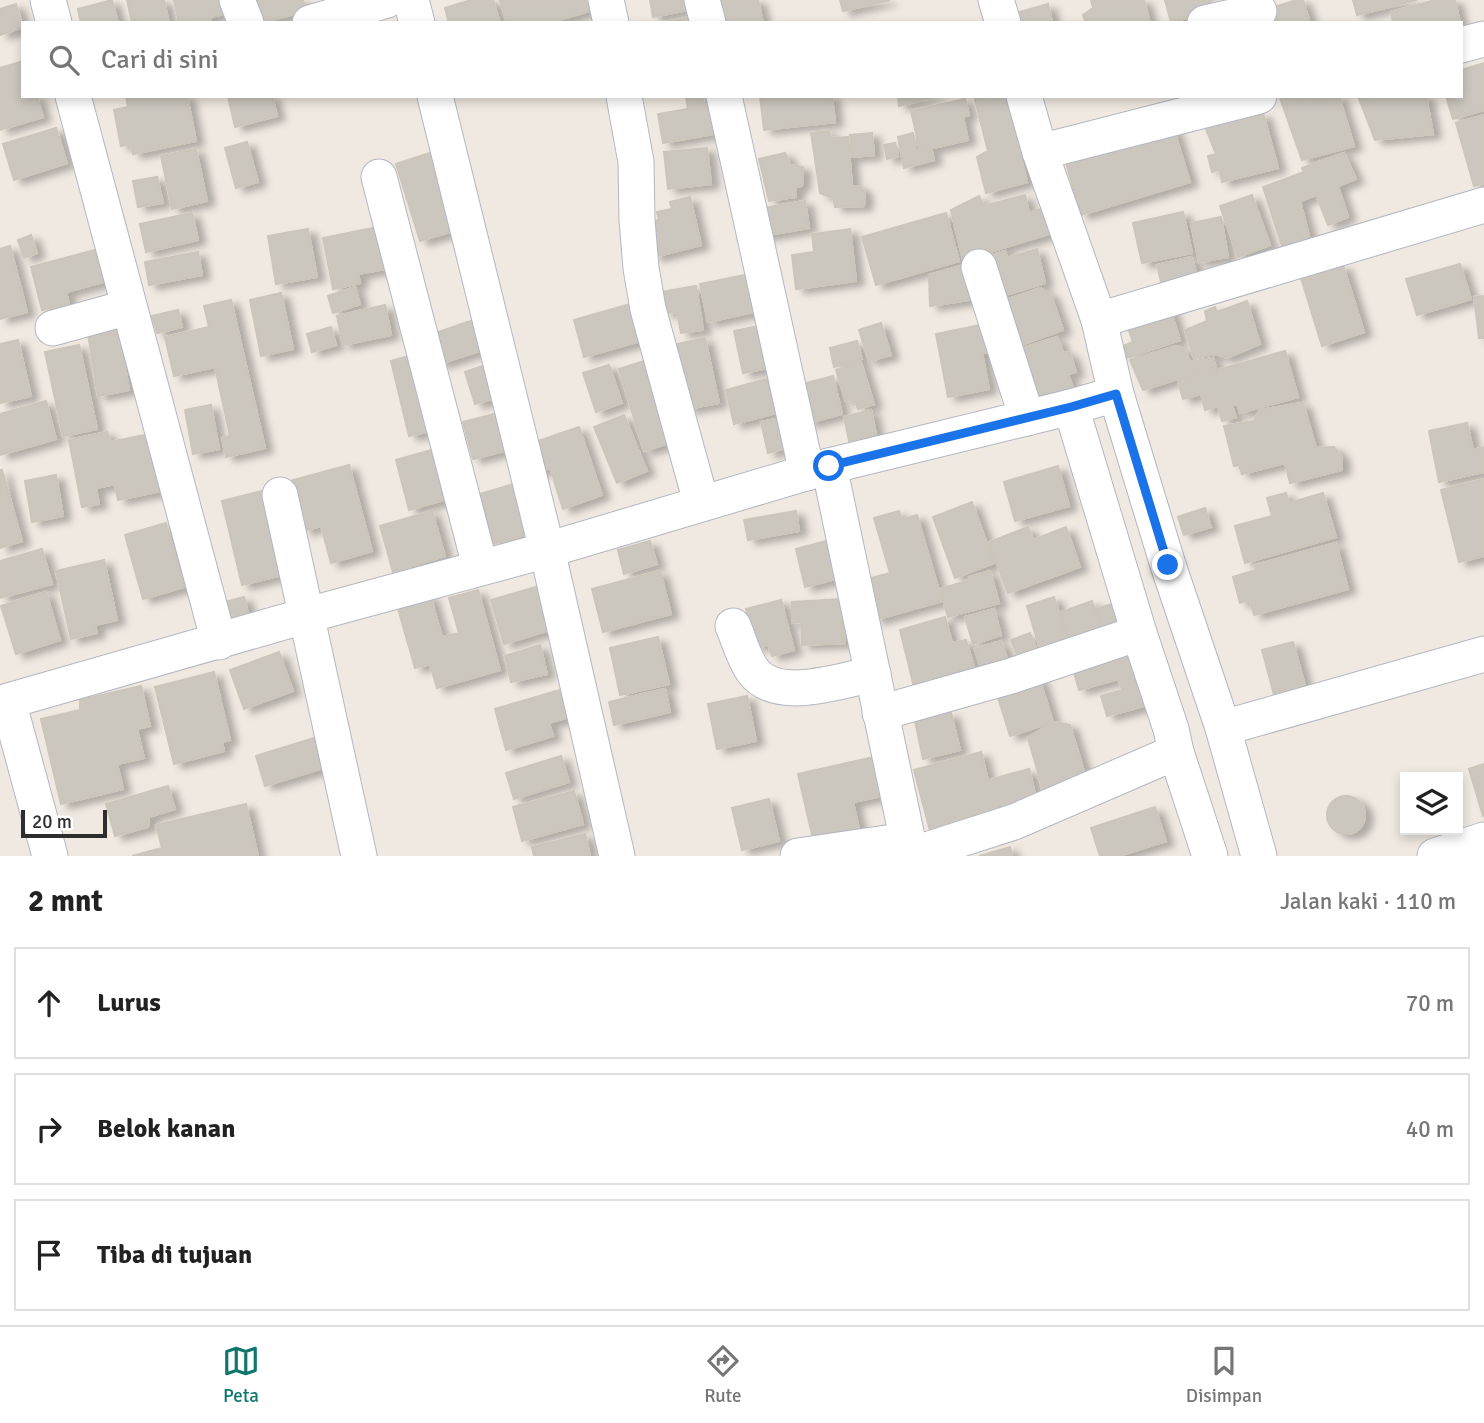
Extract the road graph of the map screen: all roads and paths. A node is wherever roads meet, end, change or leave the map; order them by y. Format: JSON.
{"nodes":[{"id":1,"x":48,"y":0,"type":"edge"},
{"id":2,"x":237,"y":0,"type":"edge"},
{"id":3,"x":387,"y":0,"type":"edge"},
{"id":4,"x":411,"y":0,"type":"edge"},
{"id":5,"x":606,"y":0,"type":"edge"},
{"id":6,"x":702,"y":0,"type":"edge"},
{"id":7,"x":996,"y":0,"type":"edge"},
{"id":8,"x":1259,"y":11,"type":"dead end"},
{"id":9,"x":53,"y":21,"type":"edge"},
{"id":10,"x":245,"y":21,"type":"edge"},
{"id":11,"x":317,"y":21,"type":"edge"},
{"id":12,"x":416,"y":21,"type":"edge"},
{"id":13,"x":611,"y":21,"type":"edge"},
{"id":14,"x":707,"y":21,"type":"edge"},
{"id":15,"x":1002,"y":21,"type":"edge"},
{"id":16,"x":1214,"y":21,"type":"edge"},
{"id":17,"x":1484,"y":39,"type":"edge"},
{"id":18,"x":1463,"y":44,"type":"edge"},
{"id":19,"x":74,"y":98,"type":"edge"},
{"id":20,"x":435,"y":98,"type":"edge"},
{"id":21,"x":624,"y":98,"type":"edge"},
{"id":22,"x":725,"y":98,"type":"edge"},
{"id":23,"x":1025,"y":98,"type":"edge"},
{"id":24,"x":1251,"y":98,"type":"edge"},
{"id":25,"x":1040,"y":152,"type":"junction"},
{"id":26,"x":379,"y":177,"type":"dead end"},
{"id":27,"x":1484,"y":205,"type":"edge"},
{"id":28,"x":979,"y":267,"type":"dead end"},
{"id":29,"x":130,"y":307,"type":"junction"},
{"id":30,"x":1099,"y":320,"type":"junction"},
{"id":31,"x":53,"y":328,"type":"dead end"},
{"id":32,"x":1116,"y":394,"type":"junction"},
{"id":33,"x":1071,"y":407,"type":"junction"},
{"id":34,"x":1027,"y":418,"type":"junction"},
{"id":35,"x":818,"y":469,"type":"junction"},
{"id":36,"x":280,"y":495,"type":"dead end"},
{"id":37,"x":701,"y":502,"type":"junction"},
{"id":38,"x":547,"y":550,"type":"junction"},
{"id":39,"x":480,"y":566,"type":"junction"},
{"id":40,"x":308,"y":615,"type":"junction"},
{"id":41,"x":733,"y":626,"type":"dead end"},
{"id":42,"x":1139,"y":633,"type":"junction"},
{"id":43,"x":219,"y":642,"type":"junction"},
{"id":44,"x":1484,"y":653,"type":"edge"},
{"id":45,"x":873,"y":674,"type":"junction"},
{"id":46,"x":4,"y":698,"type":"edge"},
{"id":47,"x":880,"y":713,"type":"junction"},
{"id":48,"x":1196,"y":723,"type":"junction"},
{"id":49,"x":1484,"y":841,"type":"edge"},
{"id":50,"x":910,"y":850,"type":"edge"},
{"id":51,"x":50,"y":856,"type":"edge"},
{"id":52,"x":359,"y":856,"type":"edge"},
{"id":53,"x":617,"y":856,"type":"edge"},
{"id":54,"x":798,"y":856,"type":"edge"},
{"id":55,"x":1210,"y":856,"type":"edge"},
{"id":56,"x":1259,"y":856,"type":"edge"},
{"id":57,"x":1435,"y":856,"type":"edge"}],
"edges":[{"from":1,"to":9,"type":"street"},
{"from":2,"to":10,"type":"street"},
{"from":3,"to":11,"type":"street"},
{"from":4,"to":12,"type":"street"},
{"from":5,"to":13,"type":"street"},
{"from":6,"to":14,"type":"street"},
{"from":7,"to":15,"type":"street"},
{"from":8,"to":16,"type":"street"},
{"from":17,"to":18,"type":"street"},
{"from":19,"to":29,"type":"street"},
{"from":20,"to":38,"type":"street"},
{"from":21,"to":37,"type":"street"},
{"from":22,"to":35,"type":"street"},
{"from":23,"to":25,"type":"street"},
{"from":24,"to":25,"type":"street"},
{"from":25,"to":30,"type":"street"},
{"from":26,"to":39,"type":"street"},
{"from":27,"to":30,"type":"street"},
{"from":28,"to":34,"type":"street"},
{"from":29,"to":31,"type":"street"},
{"from":29,"to":43,"type":"street"},
{"from":30,"to":32,"type":"street"},
{"from":32,"to":33,"type":"street"},
{"from":32,"to":48,"type":"street"},
{"from":33,"to":34,"type":"street"},
{"from":33,"to":42,"type":"street"},
{"from":34,"to":35,"type":"street"},
{"from":35,"to":37,"type":"street"},
{"from":35,"to":45,"type":"street"},
{"from":36,"to":40,"type":"street"},
{"from":37,"to":38,"type":"street"},
{"from":38,"to":39,"type":"street"},
{"from":38,"to":53,"type":"street"},
{"from":39,"to":40,"type":"street"},
{"from":40,"to":43,"type":"street"},
{"from":40,"to":52,"type":"street"},
{"from":41,"to":45,"type":"street"},
{"from":42,"to":47,"type":"street"},
{"from":42,"to":48,"type":"street"},
{"from":43,"to":46,"type":"street"},
{"from":44,"to":48,"type":"street"},
{"from":45,"to":47,"type":"street"},
{"from":46,"to":51,"type":"street"},
{"from":47,"to":50,"type":"street"},
{"from":48,"to":50,"type":"street"},
{"from":48,"to":55,"type":"street"},
{"from":48,"to":56,"type":"street"},
{"from":49,"to":57,"type":"street"},
{"from":50,"to":54,"type":"street"}]}
